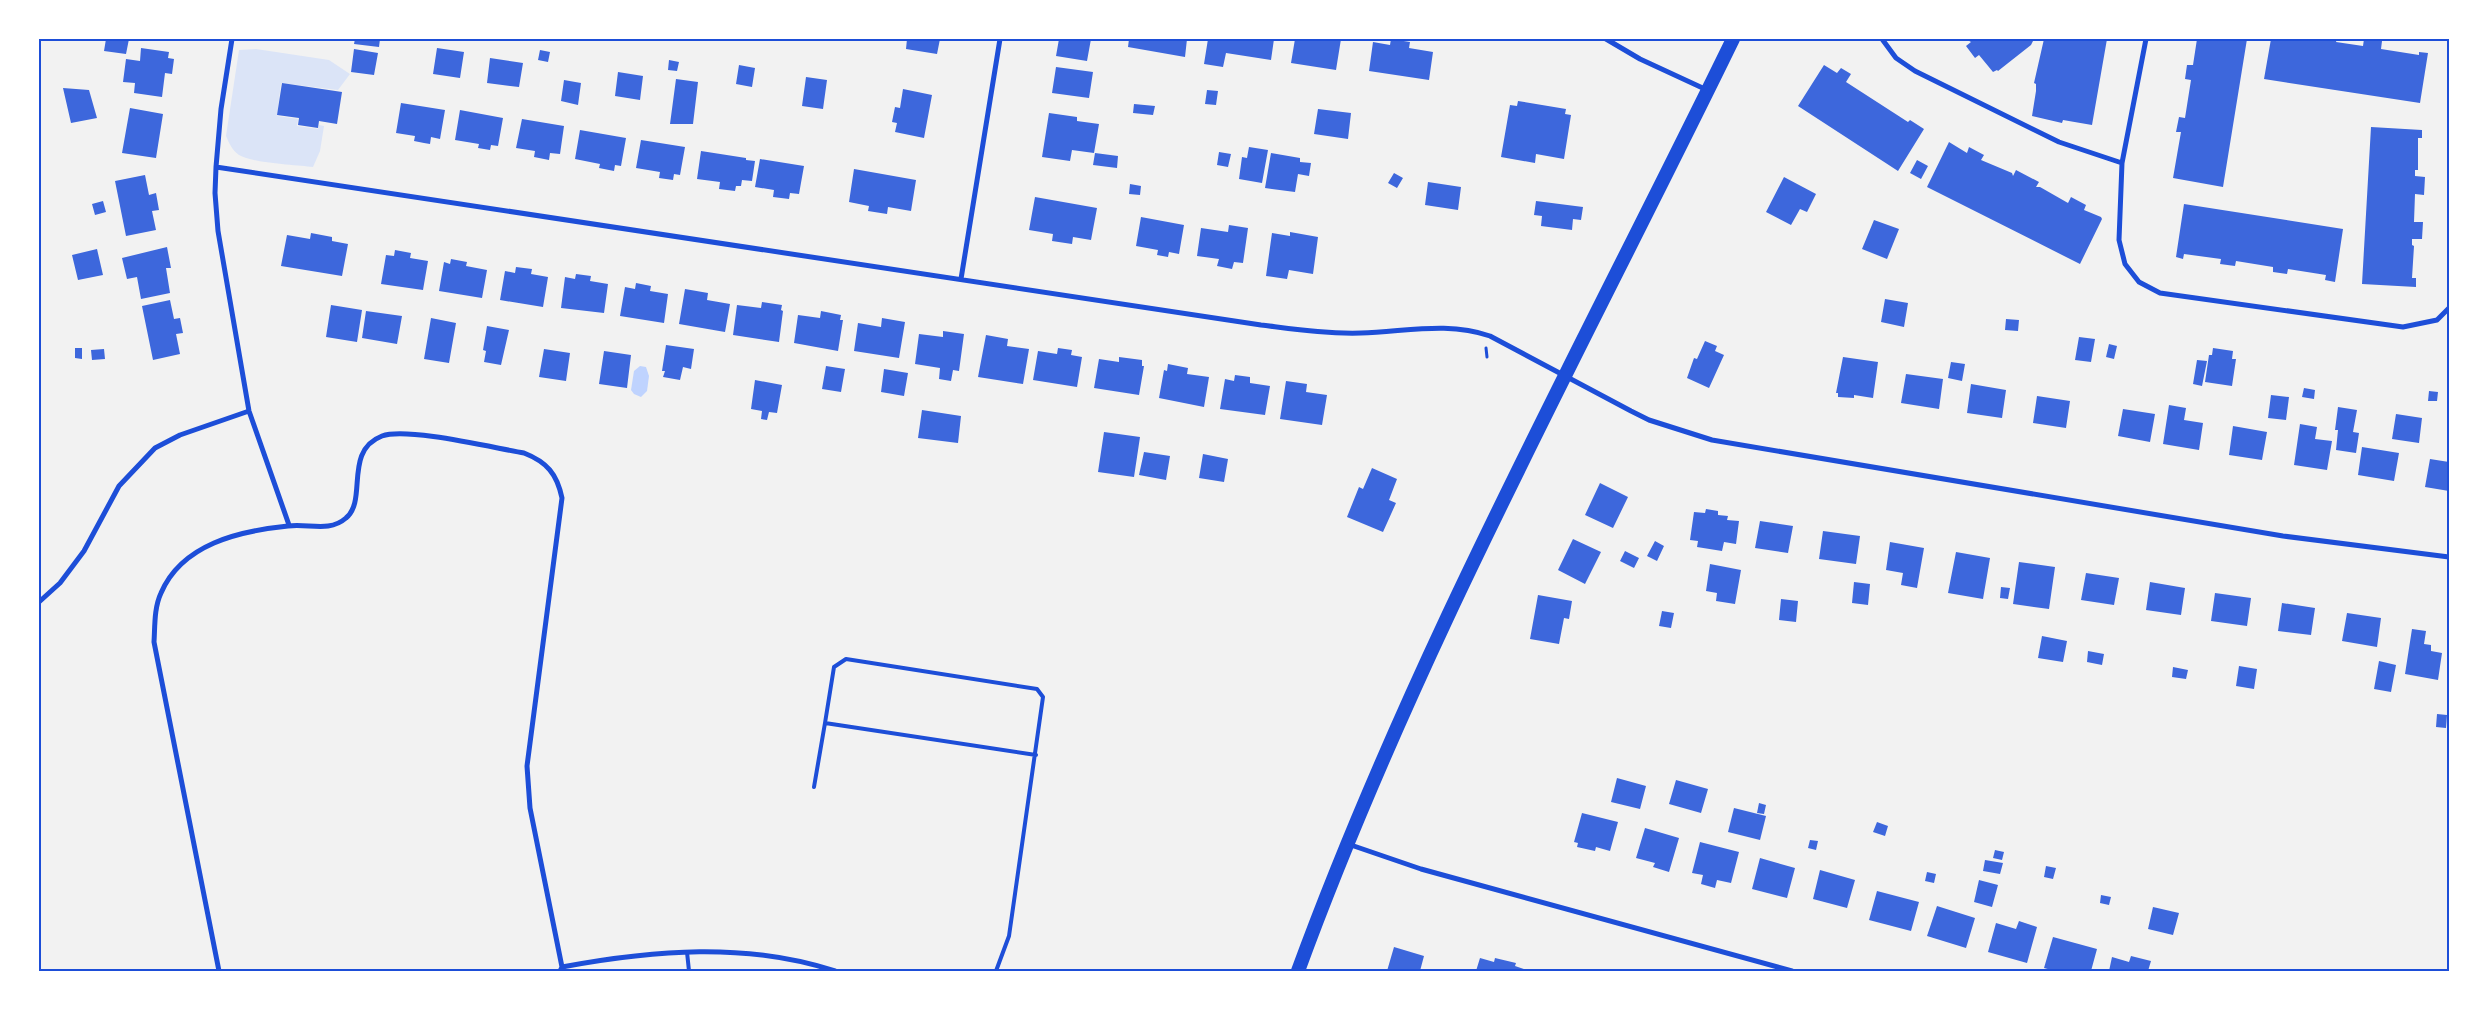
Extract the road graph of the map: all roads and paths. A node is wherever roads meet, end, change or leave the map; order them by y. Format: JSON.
{"nodes":[{"id":1,"x":232,"y":39,"type":"edge"},
{"id":2,"x":1000,"y":39,"type":"edge"},
{"id":3,"x":1606,"y":39,"type":"edge"},
{"id":4,"x":1733,"y":39,"type":"edge"},
{"id":5,"x":1882,"y":39,"type":"edge"},
{"id":6,"x":2146,"y":39,"type":"edge"},
{"id":7,"x":1708,"y":90,"type":"junction"},
{"id":8,"x":2122,"y":163,"type":"junction"},
{"id":9,"x":216,"y":167,"type":"junction"},
{"id":10,"x":961,"y":279,"type":"junction"},
{"id":11,"x":2449,"y":308,"type":"edge"},
{"id":12,"x":1565,"y":377,"type":"junction"},
{"id":13,"x":249,"y":411,"type":"junction"},
{"id":14,"x":289,"y":525,"type":"junction"},
{"id":15,"x":2449,"y":557,"type":"edge"},
{"id":16,"x":39,"y":602,"type":"edge"},
{"id":17,"x":825,"y":722,"type":"junction"},
{"id":18,"x":1036,"y":755,"type":"junction"},
{"id":19,"x":814,"y":787,"type":"dead end"},
{"id":20,"x":1347,"y":844,"type":"junction"},
{"id":21,"x":687,"y":952,"type":"junction"},
{"id":22,"x":561,"y":969,"type":"edge"},
{"id":23,"x":219,"y":971,"type":"edge"},
{"id":24,"x":689,"y":971,"type":"edge"},
{"id":25,"x":835,"y":971,"type":"edge"},
{"id":26,"x":996,"y":971,"type":"edge"},
{"id":27,"x":1298,"y":971,"type":"edge"},
{"id":28,"x":1792,"y":971,"type":"edge"}],
"edges":[{"from":1,"to":9,"type":"street"},
{"from":2,"to":10,"type":"street"},
{"from":3,"to":7,"type":"street"},
{"from":4,"to":7,"type":"highway"},
{"from":5,"to":8,"type":"street"},
{"from":6,"to":8,"type":"street"},
{"from":7,"to":12,"type":"highway"},
{"from":8,"to":11,"type":"street"},
{"from":9,"to":10,"type":"street"},
{"from":9,"to":13,"type":"street"},
{"from":10,"to":12,"type":"street"},
{"from":12,"to":15,"type":"street"},
{"from":12,"to":20,"type":"highway"},
{"from":13,"to":14,"type":"street"},
{"from":13,"to":16,"type":"street"},
{"from":14,"to":22,"type":"street"},
{"from":14,"to":23,"type":"street"},
{"from":17,"to":18,"type":"lane"},
{"from":17,"to":18,"type":"lane"},
{"from":17,"to":19,"type":"lane"},
{"from":18,"to":26,"type":"lane"},
{"from":20,"to":27,"type":"highway"},
{"from":20,"to":28,"type":"street"},
{"from":21,"to":22,"type":"street"},
{"from":21,"to":24,"type":"lane"},
{"from":21,"to":25,"type":"street"}]}
